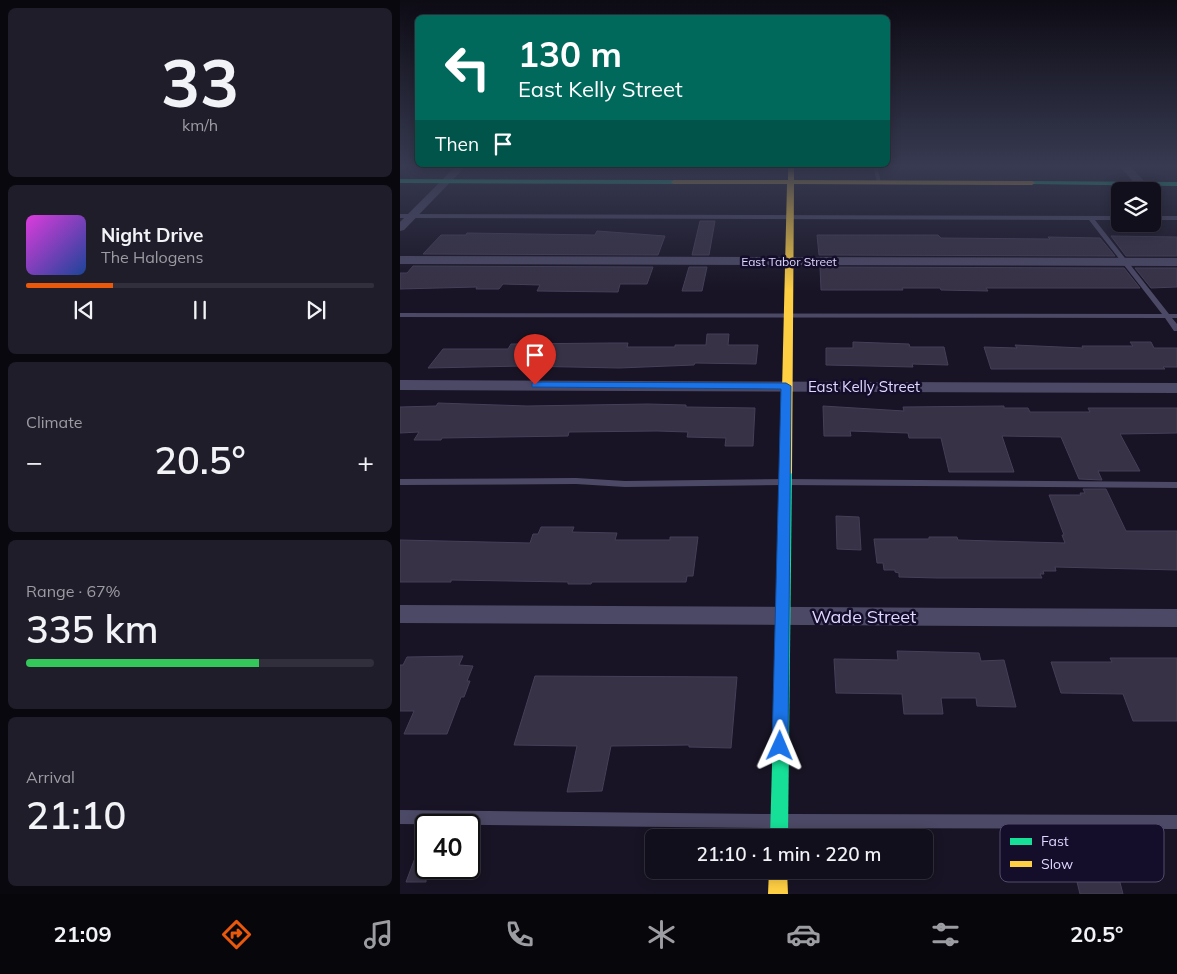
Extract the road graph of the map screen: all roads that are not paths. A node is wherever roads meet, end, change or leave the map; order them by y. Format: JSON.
{"nodes":[{"id":1,"x":421,"y":207,"type":"edge"},
{"id":2,"x":789,"y":207,"type":"edge"},
{"id":3,"x":400,"y":216,"type":"edge"},
{"id":4,"x":412,"y":216,"type":"junction"},
{"id":5,"x":789,"y":217,"type":"junction"},
{"id":6,"x":1091,"y":218,"type":"junction"},
{"id":7,"x":1111,"y":218,"type":"edge"},
{"id":8,"x":1161,"y":218,"type":"edge"},
{"id":9,"x":1177,"y":218,"type":"edge"},
{"id":10,"x":400,"y":228,"type":"edge"},
{"id":11,"x":400,"y":260,"type":"edge"},
{"id":12,"x":788,"y":260,"type":"junction"},
{"id":13,"x":1125,"y":262,"type":"junction"},
{"id":14,"x":1177,"y":262,"type":"edge"},
{"id":15,"x":400,"y":315,"type":"edge"},
{"id":16,"x":788,"y":315,"type":"junction"},
{"id":17,"x":1167,"y":316,"type":"junction"},
{"id":18,"x":1177,"y":316,"type":"edge"},
{"id":19,"x":1177,"y":329,"type":"edge"},
{"id":20,"x":400,"y":384,"type":"edge"},
{"id":21,"x":786,"y":386,"type":"junction"},
{"id":22,"x":1177,"y":388,"type":"edge"},
{"id":23,"x":400,"y":482,"type":"edge"},
{"id":24,"x":785,"y":482,"type":"junction"},
{"id":25,"x":1177,"y":485,"type":"edge"},
{"id":26,"x":400,"y":614,"type":"edge"},
{"id":27,"x":782,"y":615,"type":"junction"},
{"id":28,"x":1177,"y":618,"type":"edge"},
{"id":29,"x":400,"y":817,"type":"edge"},
{"id":30,"x":779,"y":821,"type":"junction"},
{"id":31,"x":1177,"y":822,"type":"edge"},
{"id":32,"x":779,"y":829,"type":"edge"},
{"id":33,"x":778,"y":879,"type":"edge"},
{"id":34,"x":778,"y":894,"type":"edge"}],
"edges":[{"from":1,"to":4,"type":"street"},
{"from":2,"to":5,"type":"main road"},
{"from":3,"to":4,"type":"lane"},
{"from":4,"to":5,"type":"lane"},
{"from":4,"to":10,"type":"street"},
{"from":5,"to":6,"type":"lane"},
{"from":5,"to":12,"type":"main road"},
{"from":6,"to":7,"type":"lane"},
{"from":6,"to":13,"type":"lane"},
{"from":8,"to":9,"type":"lane"},
{"from":11,"to":12,"type":"street","name":"East Tabor Street"},
{"from":12,"to":13,"type":"street","name":"East Tabor Street"},
{"from":12,"to":16,"type":"main road"},
{"from":13,"to":14,"type":"street","name":"East Tabor Street"},
{"from":13,"to":17,"type":"lane"},
{"from":15,"to":16,"type":"lane"},
{"from":16,"to":17,"type":"lane"},
{"from":16,"to":21,"type":"main road"},
{"from":17,"to":18,"type":"lane"},
{"from":17,"to":19,"type":"lane"},
{"from":20,"to":21,"type":"street","name":"East Kelly Street"},
{"from":21,"to":22,"type":"street","name":"East Kelly Street"},
{"from":21,"to":24,"type":"main road"},
{"from":23,"to":24,"type":"lane"},
{"from":24,"to":25,"type":"lane"},
{"from":24,"to":27,"type":"main road"},
{"from":26,"to":27,"type":"street","name":"Wade Street"},
{"from":27,"to":28,"type":"street","name":"Wade Street"},
{"from":27,"to":30,"type":"main road"},
{"from":29,"to":30,"type":"lane"},
{"from":30,"to":31,"type":"lane"},
{"from":30,"to":32,"type":"main road"},
{"from":33,"to":34,"type":"main road"}]}
